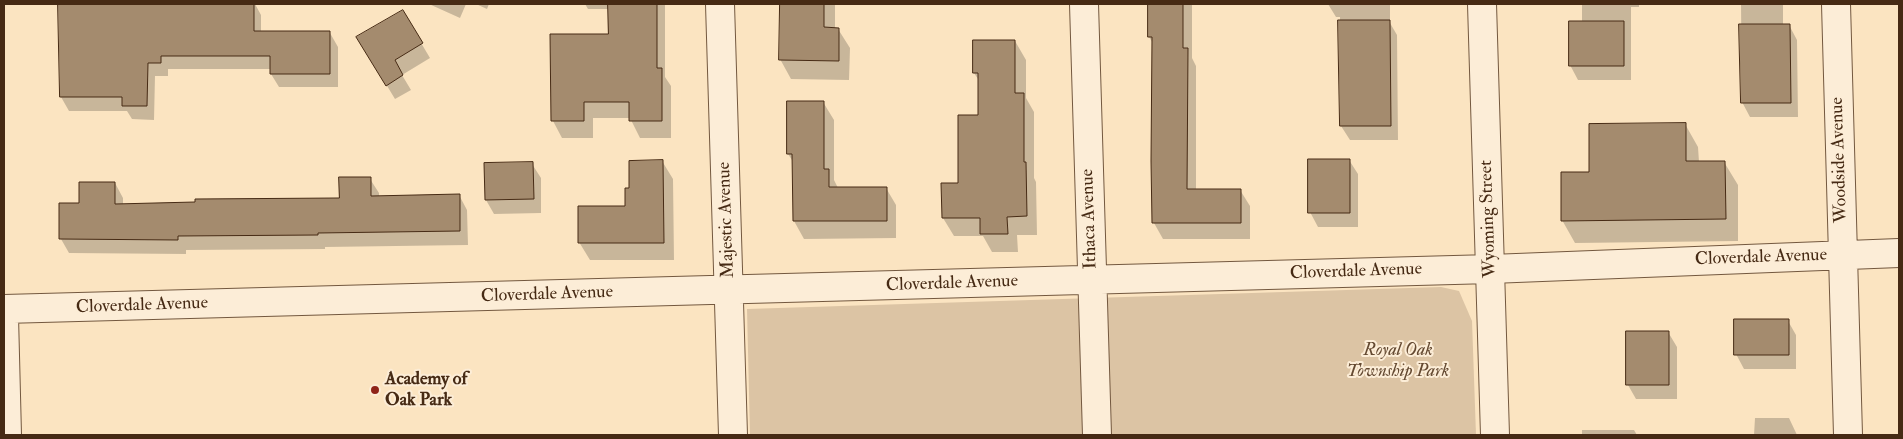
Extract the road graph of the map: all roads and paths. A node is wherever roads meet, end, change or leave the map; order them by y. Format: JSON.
{"nodes":[{"id":1,"x":720,"y":4,"type":"edge"},
{"id":2,"x":1084,"y":4,"type":"edge"},
{"id":3,"x":1482,"y":4,"type":"edge"},
{"id":4,"x":1836,"y":4,"type":"edge"},
{"id":5,"x":1899,"y":253,"type":"edge"},
{"id":6,"x":1843,"y":255,"type":"junction"},
{"id":7,"x":1491,"y":269,"type":"junction"},
{"id":8,"x":1092,"y":279,"type":"junction"},
{"id":9,"x":728,"y":290,"type":"junction"},
{"id":10,"x":4,"y":309,"type":"edge"},
{"id":11,"x":4,"y":316,"type":"edge"},
{"id":12,"x":7,"y":435,"type":"edge"},
{"id":13,"x":733,"y":435,"type":"edge"},
{"id":14,"x":1097,"y":435,"type":"edge"},
{"id":15,"x":1495,"y":435,"type":"edge"},
{"id":16,"x":1848,"y":435,"type":"edge"}],
"edges":[{"from":1,"to":9,"type":"street","name":"Majestic Avenue"},
{"from":2,"to":8,"type":"street","name":"Ithaca Avenue"},
{"from":3,"to":7,"type":"street","name":"Wyoming Street"},
{"from":4,"to":6,"type":"street","name":"Woodside Avenue"},
{"from":5,"to":6,"type":"street","name":"Cloverdale Avenue"},
{"from":6,"to":7,"type":"street","name":"Cloverdale Avenue"},
{"from":6,"to":16,"type":"street","name":"Woodside Avenue"},
{"from":7,"to":8,"type":"street","name":"Cloverdale Avenue"},
{"from":7,"to":15,"type":"street","name":"Wyoming Street"},
{"from":8,"to":9,"type":"street","name":"Cloverdale Avenue"},
{"from":8,"to":14,"type":"street","name":"Ithaca Avenue"},
{"from":9,"to":10,"type":"street","name":"Cloverdale Avenue"},
{"from":9,"to":13,"type":"street","name":"Majestic Avenue"},
{"from":11,"to":12,"type":"street"}]}
